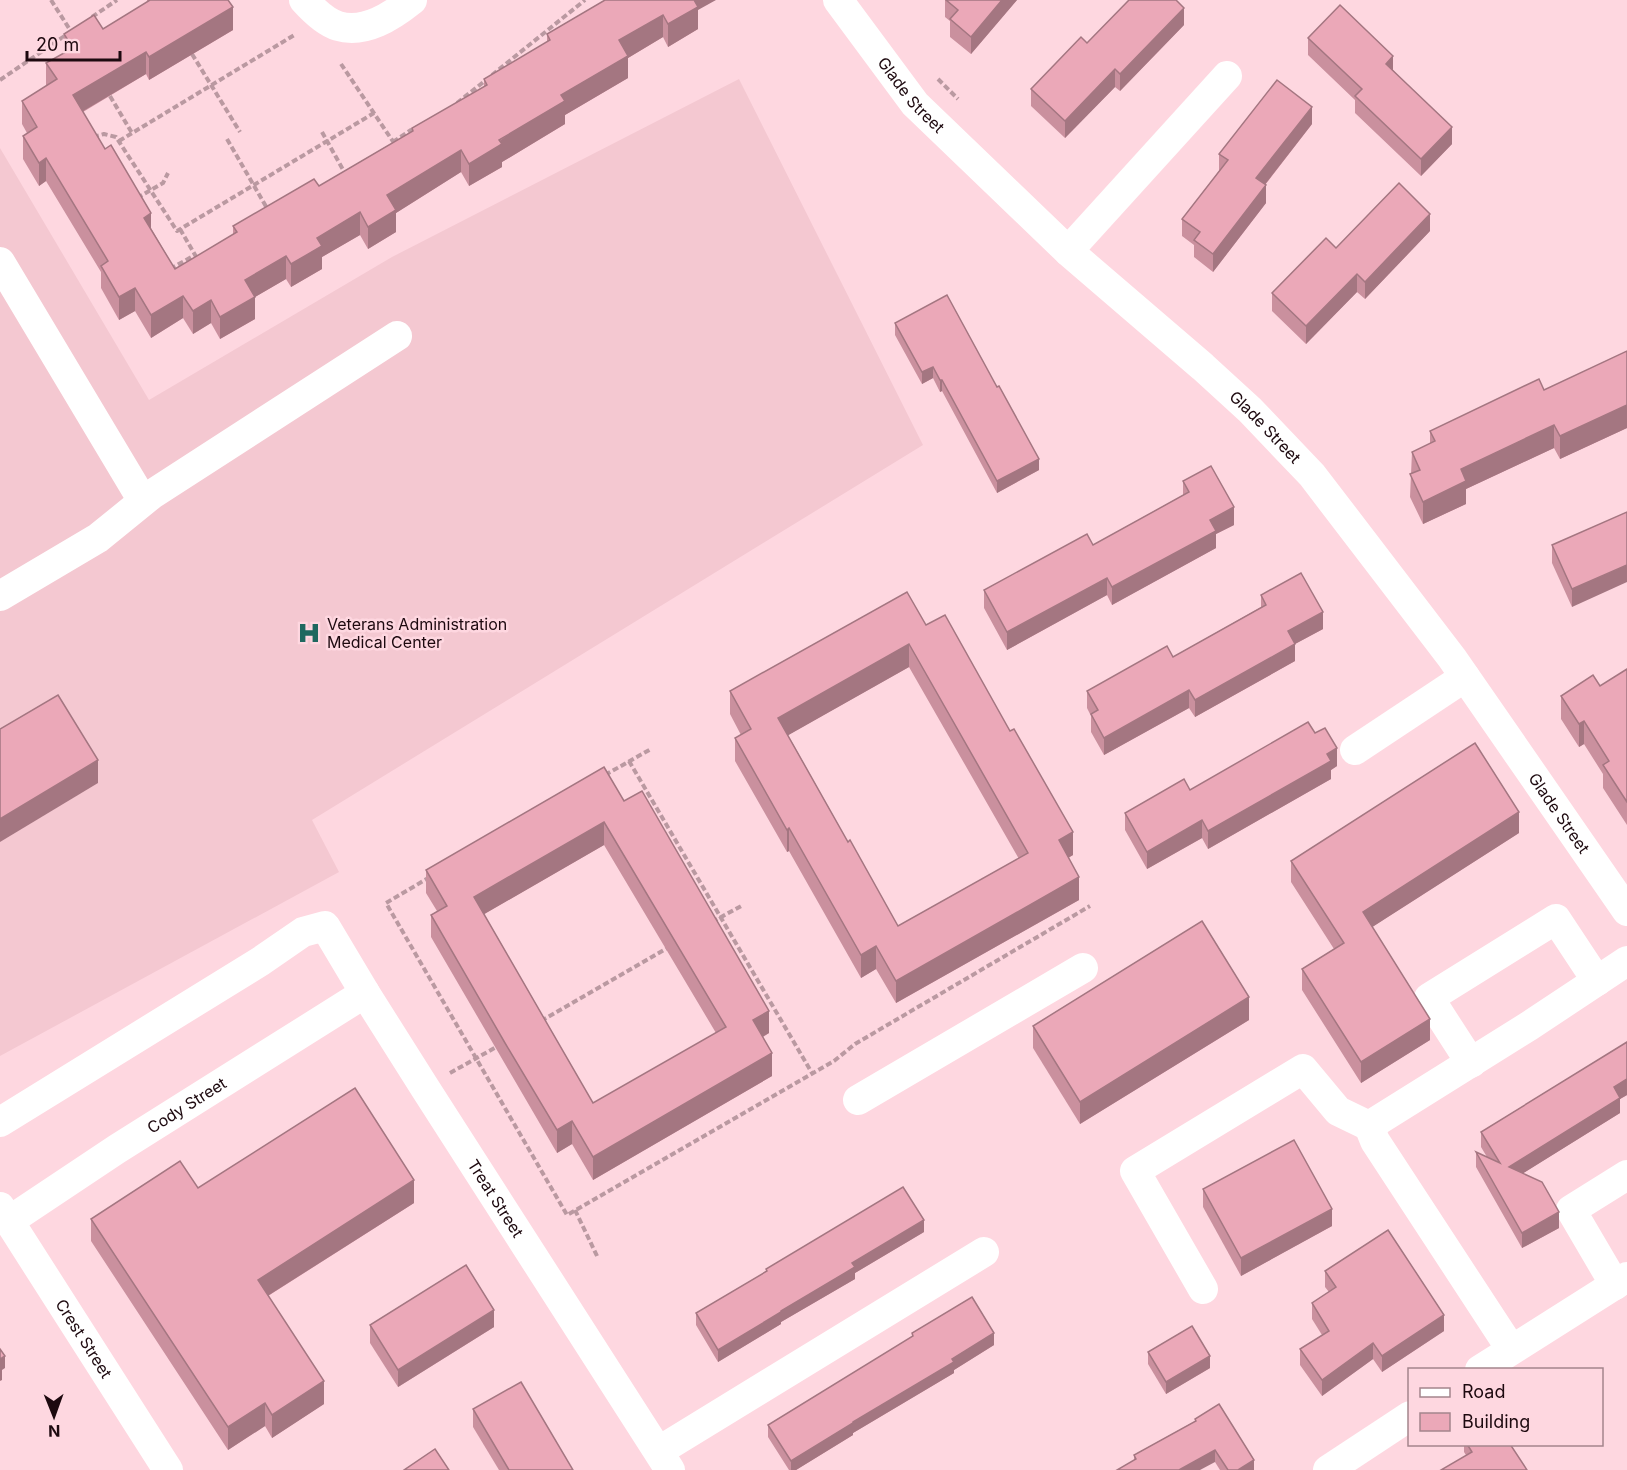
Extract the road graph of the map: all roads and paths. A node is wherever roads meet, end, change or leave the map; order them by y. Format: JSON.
{"nodes":[{"id":1,"x":51,"y":0,"type":"edge"},
{"id":2,"x":117,"y":0,"type":"edge"},
{"id":3,"x":412,"y":0,"type":"edge"},
{"id":4,"x":585,"y":0,"type":"edge"},
{"id":5,"x":838,"y":0,"type":"edge"},
{"id":6,"x":312,"y":8,"type":"edge"},
{"id":7,"x":90,"y":19,"type":"edge"},
{"id":8,"x":71,"y":32,"type":"junction"},
{"id":9,"x":76,"y":39,"type":"edge"},
{"id":10,"x":192,"y":54,"type":"edge"},
{"id":11,"x":341,"y":64,"type":"dead end"},
{"id":12,"x":935,"y":76,"type":"dead end"},
{"id":13,"x":1227,"y":76,"type":"dead end"},
{"id":14,"x":0,"y":80,"type":"edge"},
{"id":15,"x":211,"y":85,"type":"junction"},
{"id":16,"x":110,"y":96,"type":"edge"},
{"id":17,"x":961,"y":101,"type":"dead end"},
{"id":18,"x":451,"y":108,"type":"edge"},
{"id":19,"x":374,"y":113,"type":"junction"},
{"id":20,"x":240,"y":132,"type":"dead end"},
{"id":21,"x":322,"y":132,"type":"dead end"},
{"id":22,"x":132,"y":134,"type":"junction"},
{"id":23,"x":415,"y":136,"type":"edge"},
{"id":24,"x":87,"y":140,"type":"edge"},
{"id":25,"x":227,"y":140,"type":"dead end"},
{"id":26,"x":119,"y":141,"type":"junction"},
{"id":27,"x":327,"y":141,"type":"junction"},
{"id":28,"x":393,"y":142,"type":"junction"},
{"id":29,"x":399,"y":150,"type":"edge"},
{"id":30,"x":168,"y":174,"type":"dead end"},
{"id":31,"x":348,"y":179,"type":"edge"},
{"id":32,"x":253,"y":185,"type":"junction"},
{"id":33,"x":151,"y":190,"type":"junction"},
{"id":34,"x":131,"y":202,"type":"edge"},
{"id":35,"x":270,"y":214,"type":"edge"},
{"id":36,"x":180,"y":229,"type":"junction"},
{"id":37,"x":1068,"y":251,"type":"junction"},
{"id":38,"x":195,"y":255,"type":"junction"},
{"id":39,"x":0,"y":262,"type":"edge"},
{"id":40,"x":201,"y":264,"type":"edge"},
{"id":41,"x":163,"y":273,"type":"edge"},
{"id":42,"x":397,"y":336,"type":"dead end"},
{"id":43,"x":143,"y":501,"type":"junction"},
{"id":44,"x":0,"y":596,"type":"edge"},
{"id":45,"x":1465,"y":677,"type":"junction"},
{"id":46,"x":651,"y":748,"type":"dead end"},
{"id":47,"x":1355,"y":750,"type":"dead end"},
{"id":48,"x":629,"y":761,"type":"junction"},
{"id":49,"x":599,"y":779,"type":"edge"},
{"id":50,"x":437,"y":873,"type":"edge"},
{"id":51,"x":743,"y":904,"type":"dead end"},
{"id":52,"x":1090,"y":906,"type":"dead end"},
{"id":53,"x":1627,"y":911,"type":"edge"},
{"id":54,"x":721,"y":917,"type":"junction"},
{"id":55,"x":711,"y":923,"type":"edge"},
{"id":56,"x":670,"y":947,"type":"edge"},
{"id":57,"x":1627,"y":961,"type":"edge"},
{"id":58,"x":1083,"y":968,"type":"dead end"},
{"id":59,"x":1597,"y":981,"type":"junction"},
{"id":60,"x":365,"y":993,"type":"junction"},
{"id":61,"x":538,"y":1023,"type":"edge"},
{"id":62,"x":507,"y":1040,"type":"edge"},
{"id":63,"x":477,"y":1058,"type":"junction"},
{"id":64,"x":1471,"y":1063,"type":"junction"},
{"id":65,"x":812,"y":1073,"type":"junction"},
{"id":66,"x":444,"y":1077,"type":"dead end"},
{"id":67,"x":858,"y":1100,"type":"dead end"},
{"id":68,"x":0,"y":1122,"type":"edge"},
{"id":69,"x":1369,"y":1126,"type":"junction"},
{"id":70,"x":1627,"y":1175,"type":"edge"},
{"id":71,"x":576,"y":1210,"type":"junction"},
{"id":72,"x":5,"y":1214,"type":"edge"},
{"id":73,"x":984,"y":1252,"type":"dead end"},
{"id":74,"x":598,"y":1258,"type":"dead end"},
{"id":75,"x":1621,"y":1281,"type":"edge"},
{"id":76,"x":1203,"y":1289,"type":"dead end"},
{"id":77,"x":1511,"y":1349,"type":"junction"},
{"id":78,"x":1483,"y":1368,"type":"edge"},
{"id":79,"x":1408,"y":1417,"type":"edge"},
{"id":80,"x":665,"y":1461,"type":"edge"},
{"id":81,"x":168,"y":1470,"type":"edge"},
{"id":82,"x":1328,"y":1470,"type":"edge"}],
"edges":[{"from":1,"to":8,"type":"path"},
{"from":2,"to":7,"type":"path"},
{"from":3,"to":6,"type":"street"},
{"from":4,"to":18,"type":"path"},
{"from":5,"to":37,"type":"street","name":"Glade Street"},
{"from":6,"to":15,"type":"path"},
{"from":8,"to":9,"type":"path"},
{"from":8,"to":14,"type":"path"},
{"from":10,"to":15,"type":"path"},
{"from":11,"to":19,"type":"path"},
{"from":12,"to":17,"type":"path"},
{"from":13,"to":37,"type":"street"},
{"from":15,"to":20,"type":"path"},
{"from":15,"to":22,"type":"path"},
{"from":16,"to":22,"type":"path"},
{"from":19,"to":27,"type":"path"},
{"from":19,"to":28,"type":"path"},
{"from":21,"to":27,"type":"path"},
{"from":22,"to":26,"type":"path"},
{"from":23,"to":28,"type":"path"},
{"from":24,"to":26,"type":"path"},
{"from":25,"to":32,"type":"path"},
{"from":26,"to":33,"type":"path"},
{"from":27,"to":31,"type":"path"},
{"from":27,"to":32,"type":"path"},
{"from":28,"to":29,"type":"path"},
{"from":30,"to":33,"type":"path"},
{"from":32,"to":35,"type":"path"},
{"from":32,"to":36,"type":"path"},
{"from":33,"to":34,"type":"path"},
{"from":33,"to":36,"type":"path"},
{"from":36,"to":38,"type":"path"},
{"from":37,"to":45,"type":"street","name":"Glade Street"},
{"from":38,"to":40,"type":"path"},
{"from":38,"to":41,"type":"path"},
{"from":39,"to":43,"type":"street"},
{"from":42,"to":43,"type":"street"},
{"from":43,"to":44,"type":"street"},
{"from":45,"to":47,"type":"street"},
{"from":45,"to":53,"type":"street","name":"Glade Street"},
{"from":46,"to":48,"type":"path"},
{"from":48,"to":49,"type":"path"},
{"from":48,"to":54,"type":"path"},
{"from":50,"to":63,"type":"path"},
{"from":51,"to":54,"type":"path"},
{"from":52,"to":65,"type":"path"},
{"from":54,"to":55,"type":"path"},
{"from":54,"to":65,"type":"path"},
{"from":56,"to":61,"type":"path"},
{"from":57,"to":59,"type":"street"},
{"from":58,"to":67,"type":"street"},
{"from":59,"to":64,"type":"street"},
{"from":59,"to":64,"type":"street"},
{"from":60,"to":68,"type":"street","name":"Treat Street"},
{"from":60,"to":72,"type":"street","name":"Cody Street"},
{"from":60,"to":80,"type":"street","name":"Treat Street"},
{"from":62,"to":63,"type":"path"},
{"from":63,"to":66,"type":"path"},
{"from":63,"to":71,"type":"path"},
{"from":64,"to":69,"type":"street"},
{"from":65,"to":71,"type":"path"},
{"from":69,"to":76,"type":"street"},
{"from":69,"to":77,"type":"street"},
{"from":70,"to":75,"type":"street"},
{"from":71,"to":74,"type":"path"},
{"from":72,"to":81,"type":"street","name":"Crest Street"},
{"from":73,"to":80,"type":"street"},
{"from":75,"to":77,"type":"street"},
{"from":77,"to":78,"type":"street"},
{"from":79,"to":82,"type":"street"}]}
